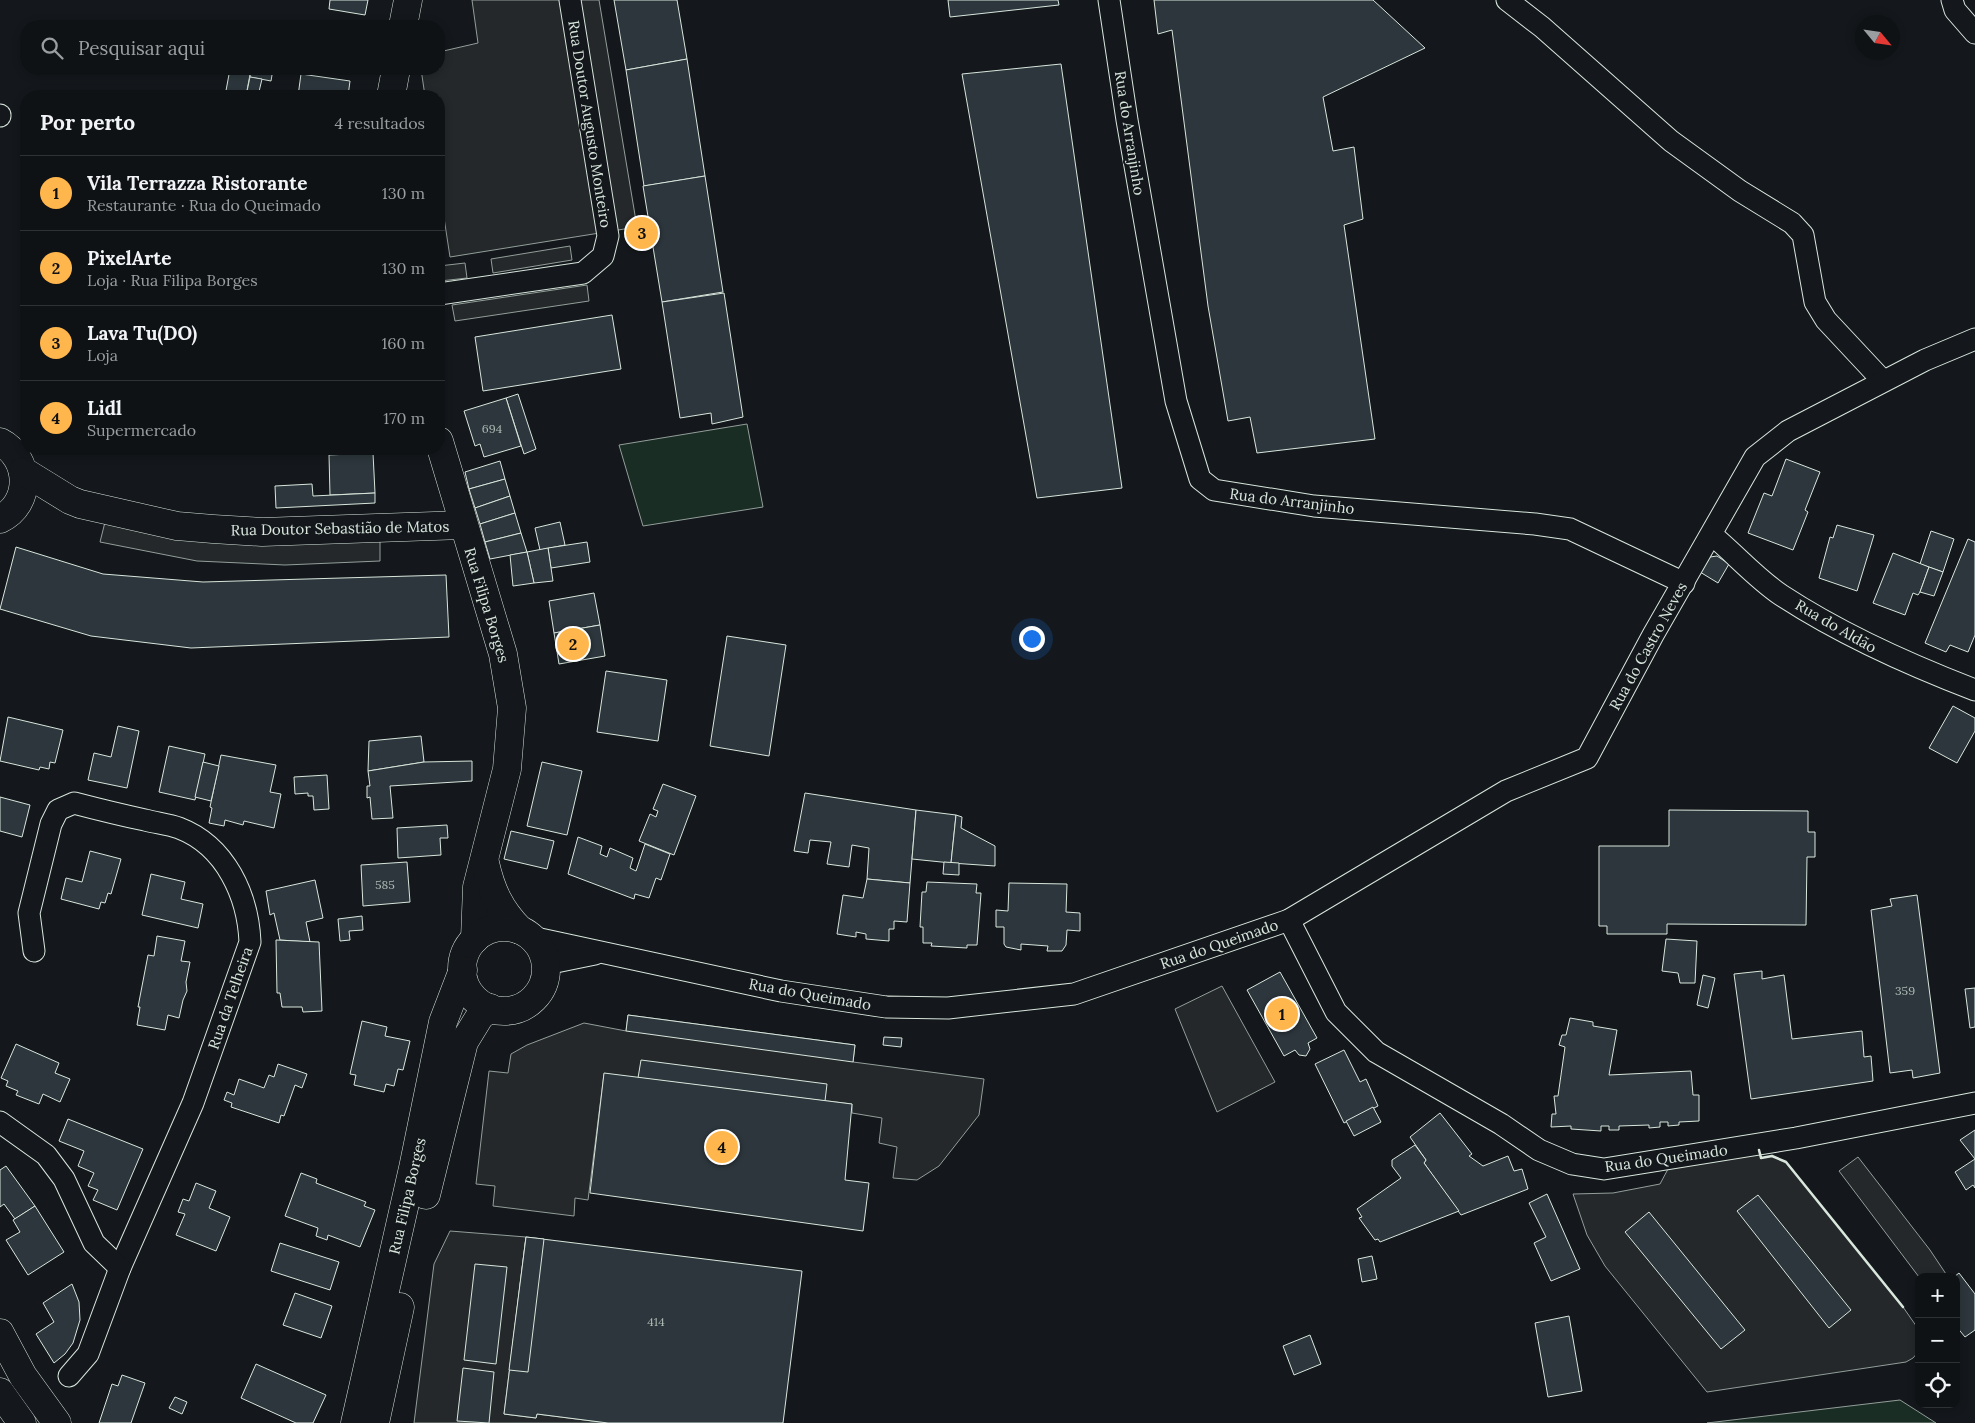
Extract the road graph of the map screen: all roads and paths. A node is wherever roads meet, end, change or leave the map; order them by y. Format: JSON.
{"nodes":[{"id":1,"x":408,"y":0,"type":"edge"},
{"id":2,"x":570,"y":0,"type":"edge"},
{"id":3,"x":1110,"y":0,"type":"edge"},
{"id":4,"x":1507,"y":0,"type":"edge"},
{"id":5,"x":1952,"y":0,"type":"edge"},
{"id":6,"x":404,"y":20,"type":"edge"},
{"id":7,"x":1975,"y":33,"type":"edge"},
{"id":8,"x":395,"y":75,"type":"edge"},
{"id":9,"x":392,"y":90,"type":"edge"},
{"id":10,"x":445,"y":293,"type":"edge"},
{"id":11,"x":1975,"y":339,"type":"edge"},
{"id":12,"x":1884,"y":381,"type":"junction"},
{"id":13,"x":0,"y":442,"type":"edge"},
{"id":14,"x":443,"y":455,"type":"edge"},
{"id":15,"x":23,"y":471,"type":"junction"},
{"id":16,"x":70,"y":500,"type":"junction"},
{"id":17,"x":5,"y":518,"type":"edge"},
{"id":18,"x":463,"y":525,"type":"junction"},
{"id":19,"x":1712,"y":535,"type":"junction"},
{"id":20,"x":1684,"y":583,"type":"junction"},
{"id":21,"x":1975,"y":690,"type":"edge"},
{"id":22,"x":484,"y":859,"type":"junction"},
{"id":23,"x":1289,"y":920,"type":"junction"},
{"id":24,"x":526,"y":933,"type":"junction"},
{"id":25,"x":475,"y":939,"type":"junction"},
{"id":26,"x":34,"y":951,"type":"dead end"},
{"id":27,"x":605,"y":952,"type":"junction"},
{"id":28,"x":546,"y":964,"type":"junction"},
{"id":29,"x":462,"y":970,"type":"junction"},
{"id":30,"x":490,"y":1008,"type":"junction"},
{"id":31,"x":1975,"y":1102,"type":"edge"},
{"id":32,"x":4,"y":1128,"type":"edge"},
{"id":33,"x":120,"y":1268,"type":"junction"},
{"id":34,"x":0,"y":1333,"type":"edge"},
{"id":35,"x":69,"y":1376,"type":"dead end"},
{"id":36,"x":0,"y":1392,"type":"edge"},
{"id":37,"x":22,"y":1423,"type":"edge"},
{"id":38,"x":57,"y":1423,"type":"edge"},
{"id":39,"x":355,"y":1423,"type":"edge"},
{"id":40,"x":375,"y":1423,"type":"edge"}],
"edges":[{"from":1,"to":6,"type":"main road"},
{"from":2,"to":10,"type":"street","name":"Rua Doutor Augusto Monteiro"},
{"from":3,"to":20,"type":"street","name":"Rua do Arranjinho"},
{"from":4,"to":12,"type":"street"},
{"from":5,"to":7,"type":"street"},
{"from":8,"to":9,"type":"main road"},
{"from":11,"to":12,"type":"street","name":"Rua do Castro Neves"},
{"from":12,"to":19,"type":"street","name":"Rua do Castro Neves"},
{"from":13,"to":15,"type":"main road"},
{"from":14,"to":18,"type":"main road","name":"Rua Filipa Borges"},
{"from":15,"to":16,"type":"main road","name":"Rua Doutor Sebastião de Matos"},
{"from":15,"to":17,"type":"main road"},
{"from":16,"to":17,"type":"main road","name":"Rua Doutor Sebastião de Matos"},
{"from":16,"to":18,"type":"main road","name":"Rua Doutor Sebastião de Matos"},
{"from":18,"to":22,"type":"main road","name":"Rua Filipa Borges"},
{"from":19,"to":20,"type":"street","name":"Rua do Castro Neves"},
{"from":19,"to":21,"type":"street","name":"Rua do Aldão"},
{"from":20,"to":23,"type":"street","name":"Rua do Castro Neves"},
{"from":22,"to":24,"type":"main road"},
{"from":22,"to":25,"type":"main road","name":"Rua Filipa Borges"},
{"from":23,"to":27,"type":"street","name":"Rua do Queimado"},
{"from":23,"to":31,"type":"street","name":"Rua do Queimado"},
{"from":24,"to":25,"type":"main road"},
{"from":24,"to":27,"type":"street","name":"Rua do Queimado"},
{"from":24,"to":28,"type":"main road"},
{"from":25,"to":29,"type":"main road"},
{"from":26,"to":33,"type":"street","name":"Rua da Telheira"},
{"from":27,"to":28,"type":"street","name":"Rua do Queimado"},
{"from":28,"to":30,"type":"main road"},
{"from":29,"to":30,"type":"main road"},
{"from":29,"to":39,"type":"main road","name":"Rua Filipa Borges"},
{"from":30,"to":40,"type":"main road","name":"Rua Filipa Borges"},
{"from":32,"to":33,"type":"street"},
{"from":33,"to":35,"type":"street","name":"Rua da Telheira"},
{"from":34,"to":38,"type":"main road"},
{"from":36,"to":37,"type":"main road"}]}
